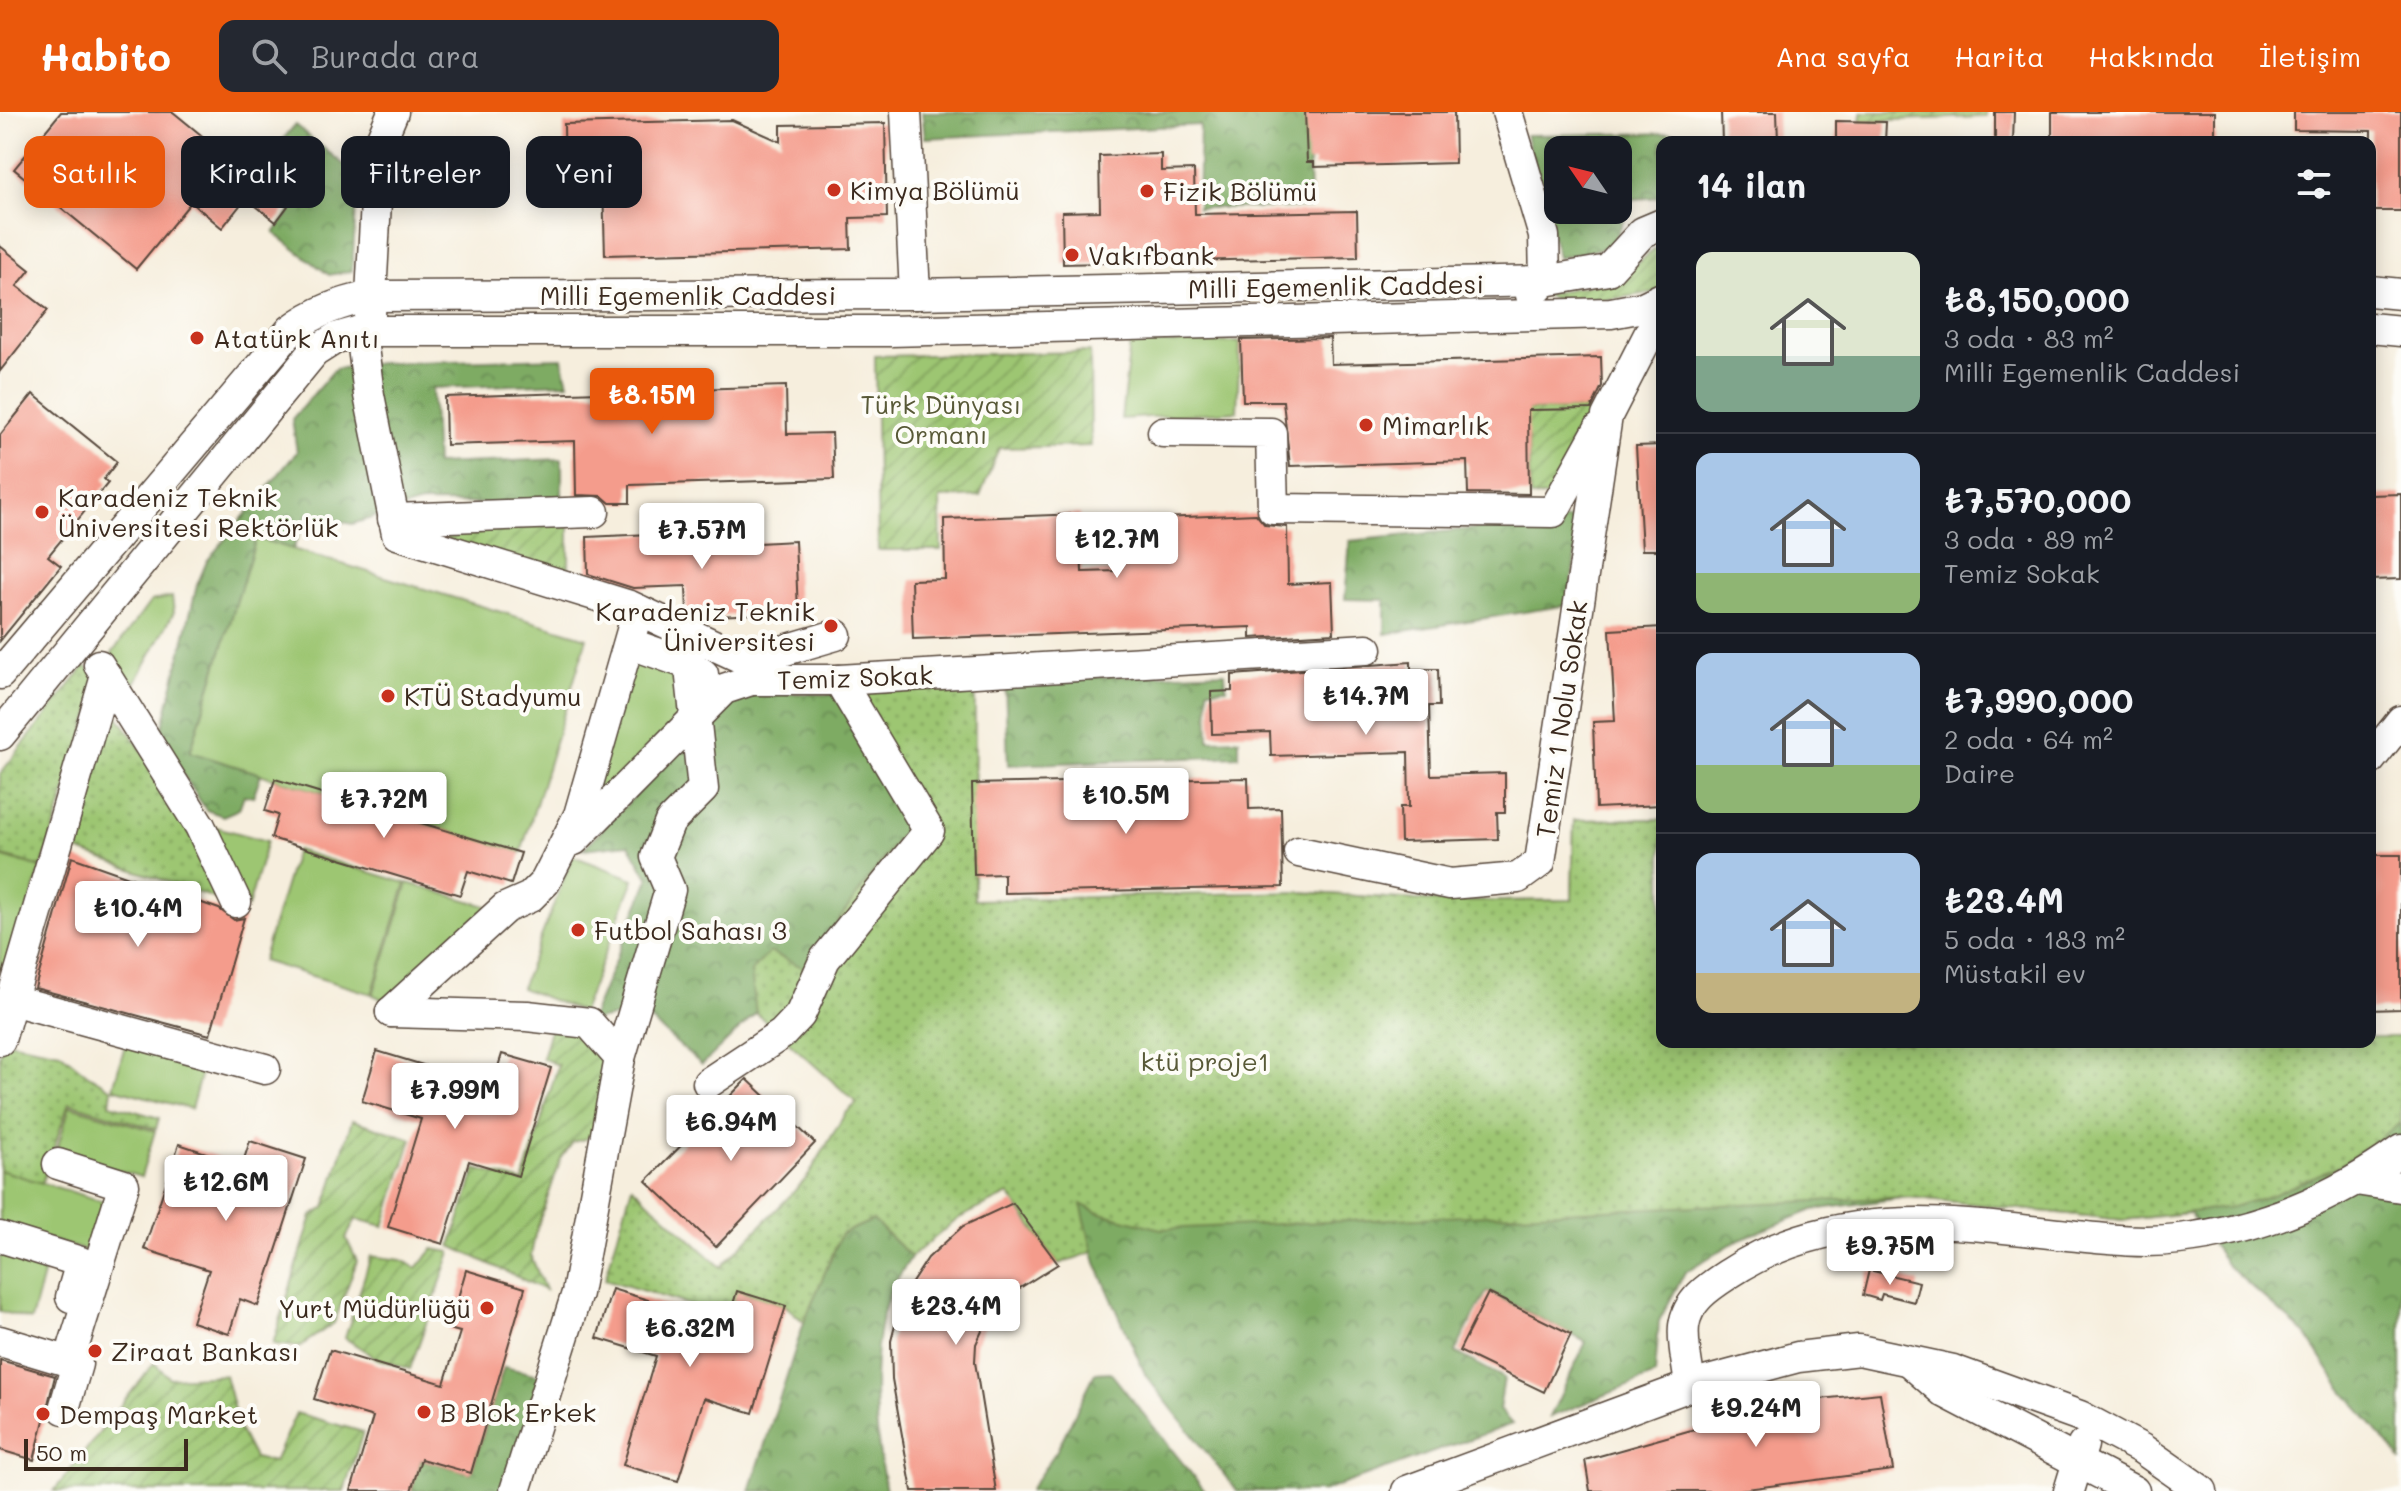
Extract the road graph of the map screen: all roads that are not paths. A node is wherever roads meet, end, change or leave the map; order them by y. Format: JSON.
{"nodes":[{"id":1,"x":393,"y":112,"type":"edge"},
{"id":2,"x":906,"y":112,"type":"edge"},
{"id":3,"x":1507,"y":112,"type":"edge"},
{"id":4,"x":1656,"y":227,"type":"edge"},
{"id":5,"x":1545,"y":281,"type":"junction"},
{"id":6,"x":2376,"y":292,"type":"edge"},
{"id":7,"x":915,"y":294,"type":"junction"},
{"id":8,"x":2401,"y":294,"type":"edge"},
{"id":9,"x":371,"y":296,"type":"junction"},
{"id":10,"x":1656,"y":301,"type":"edge"},
{"id":11,"x":1611,"y":313,"type":"junction"},
{"id":12,"x":1510,"y":315,"type":"junction"},
{"id":13,"x":1656,"y":320,"type":"edge"},
{"id":14,"x":2376,"y":329,"type":"edge"},
{"id":15,"x":365,"y":331,"type":"junction"},
{"id":16,"x":2401,"y":331,"type":"edge"},
{"id":17,"x":1647,"y":337,"type":"junction"},
{"id":18,"x":1607,"y":416,"type":"junction"},
{"id":19,"x":1163,"y":432,"type":"dead end"},
{"id":20,"x":594,"y":512,"type":"dead end"},
{"id":21,"x":393,"y":519,"type":"junction"},
{"id":22,"x":638,"y":610,"type":"junction"},
{"id":23,"x":686,"y":631,"type":"junction"},
{"id":24,"x":836,"y":635,"type":"dead end"},
{"id":25,"x":631,"y":644,"type":"junction"},
{"id":26,"x":1367,"y":649,"type":"dead end"},
{"id":27,"x":688,"y":664,"type":"junction"},
{"id":28,"x":1,"y":666,"type":"edge"},
{"id":29,"x":741,"y":677,"type":"junction"},
{"id":30,"x":839,"y":680,"type":"junction"},
{"id":31,"x":35,"y":691,"type":"junction"},
{"id":32,"x":696,"y":716,"type":"junction"},
{"id":33,"x":2401,"y":721,"type":"edge"},
{"id":34,"x":0,"y":735,"type":"edge"},
{"id":35,"x":2376,"y":752,"type":"edge"},
{"id":36,"x":564,"y":850,"type":"junction"},
{"id":37,"x":1299,"y":852,"type":"dead end"},
{"id":38,"x":236,"y":902,"type":"dead end"},
{"id":39,"x":12,"y":1000,"type":"junction"},
{"id":40,"x":0,"y":1040,"type":"edge"},
{"id":41,"x":620,"y":1058,"type":"junction"},
{"id":42,"x":265,"y":1069,"type":"dead end"},
{"id":43,"x":708,"y":1083,"type":"dead end"},
{"id":44,"x":2401,"y":1150,"type":"edge"},
{"id":45,"x":58,"y":1164,"type":"dead end"},
{"id":46,"x":2356,"y":1180,"type":"junction"},
{"id":47,"x":2401,"y":1187,"type":"edge"},
{"id":48,"x":0,"y":1237,"type":"edge"},
{"id":49,"x":0,"y":1341,"type":"edge"},
{"id":50,"x":1911,"y":1363,"type":"junction"},
{"id":51,"x":1690,"y":1386,"type":"junction"},
{"id":52,"x":64,"y":1409,"type":"dead end"},
{"id":53,"x":2088,"y":1420,"type":"junction"},
{"id":54,"x":2142,"y":1449,"type":"junction"},
{"id":55,"x":2080,"y":1462,"type":"junction"},
{"id":56,"x":2127,"y":1490,"type":"edge"},
{"id":57,"x":515,"y":1491,"type":"edge"},
{"id":58,"x":1407,"y":1491,"type":"edge"},
{"id":59,"x":2069,"y":1491,"type":"edge"},
{"id":60,"x":2202,"y":1491,"type":"edge"}],
"edges":[{"from":1,"to":9,"type":"street"},
{"from":2,"to":7,"type":"street"},
{"from":3,"to":5,"type":"street"},
{"from":4,"to":5,"type":"street","name":"Milli Egemenlik Caddesi"},
{"from":5,"to":7,"type":"street","name":"Milli Egemenlik Caddesi"},
{"from":5,"to":12,"type":"street","name":"Milli Egemenlik Caddesi"},
{"from":6,"to":8,"type":"street"},
{"from":7,"to":9,"type":"street","name":"Milli Egemenlik Caddesi"},
{"from":9,"to":15,"type":"street"},
{"from":9,"to":28,"type":"street","name":"Milli Egemenlik Caddesi"},
{"from":10,"to":11,"type":"street","name":"Milli Egemenlik Caddesi"},
{"from":11,"to":12,"type":"street","name":"Milli Egemenlik Caddesi"},
{"from":11,"to":17,"type":"street"},
{"from":12,"to":15,"type":"street","name":"Milli Egemenlik Caddesi"},
{"from":13,"to":17,"type":"street","name":"Temiz 1 Nolu Sokak"},
{"from":14,"to":16,"type":"street"},
{"from":15,"to":21,"type":"street"},
{"from":15,"to":31,"type":"street","name":"Milli Egemenlik Caddesi"},
{"from":17,"to":18,"type":"street","name":"Temiz 1 Nolu Sokak"},
{"from":18,"to":19,"type":"street"},
{"from":18,"to":37,"type":"street","name":"Temiz 1 Nolu Sokak"},
{"from":20,"to":21,"type":"street"},
{"from":21,"to":22,"type":"street","name":"Temiz Sokak"},
{"from":22,"to":23,"type":"street","name":"Temiz Sokak"},
{"from":22,"to":25,"type":"street"},
{"from":23,"to":27,"type":"street"},
{"from":23,"to":29,"type":"street","name":"Temiz Sokak"},
{"from":24,"to":29,"type":"street"},
{"from":25,"to":27,"type":"street"},
{"from":25,"to":36,"type":"street"},
{"from":26,"to":30,"type":"street","name":"Temiz Sokak"},
{"from":27,"to":29,"type":"street"},
{"from":27,"to":32,"type":"street"},
{"from":28,"to":31,"type":"street"},
{"from":29,"to":30,"type":"street","name":"Temiz Sokak"},
{"from":29,"to":32,"type":"street"},
{"from":30,"to":43,"type":"street"},
{"from":31,"to":34,"type":"street","name":"Milli Egemenlik Caddesi"},
{"from":32,"to":36,"type":"street"},
{"from":32,"to":41,"type":"street"},
{"from":33,"to":35,"type":"street"},
{"from":36,"to":41,"type":"street"},
{"from":38,"to":39,"type":"street"},
{"from":39,"to":40,"type":"street"},
{"from":39,"to":42,"type":"street"},
{"from":41,"to":57,"type":"street"},
{"from":44,"to":46,"type":"street"},
{"from":45,"to":52,"type":"street"},
{"from":46,"to":47,"type":"street"},
{"from":46,"to":51,"type":"street"},
{"from":48,"to":49,"type":"street"},
{"from":50,"to":51,"type":"street"},
{"from":50,"to":53,"type":"street"},
{"from":50,"to":55,"type":"street"},
{"from":51,"to":58,"type":"street"},
{"from":53,"to":54,"type":"street"},
{"from":53,"to":55,"type":"street"},
{"from":54,"to":56,"type":"street"},
{"from":54,"to":60,"type":"street"},
{"from":55,"to":56,"type":"street"},
{"from":55,"to":59,"type":"street"}]}
